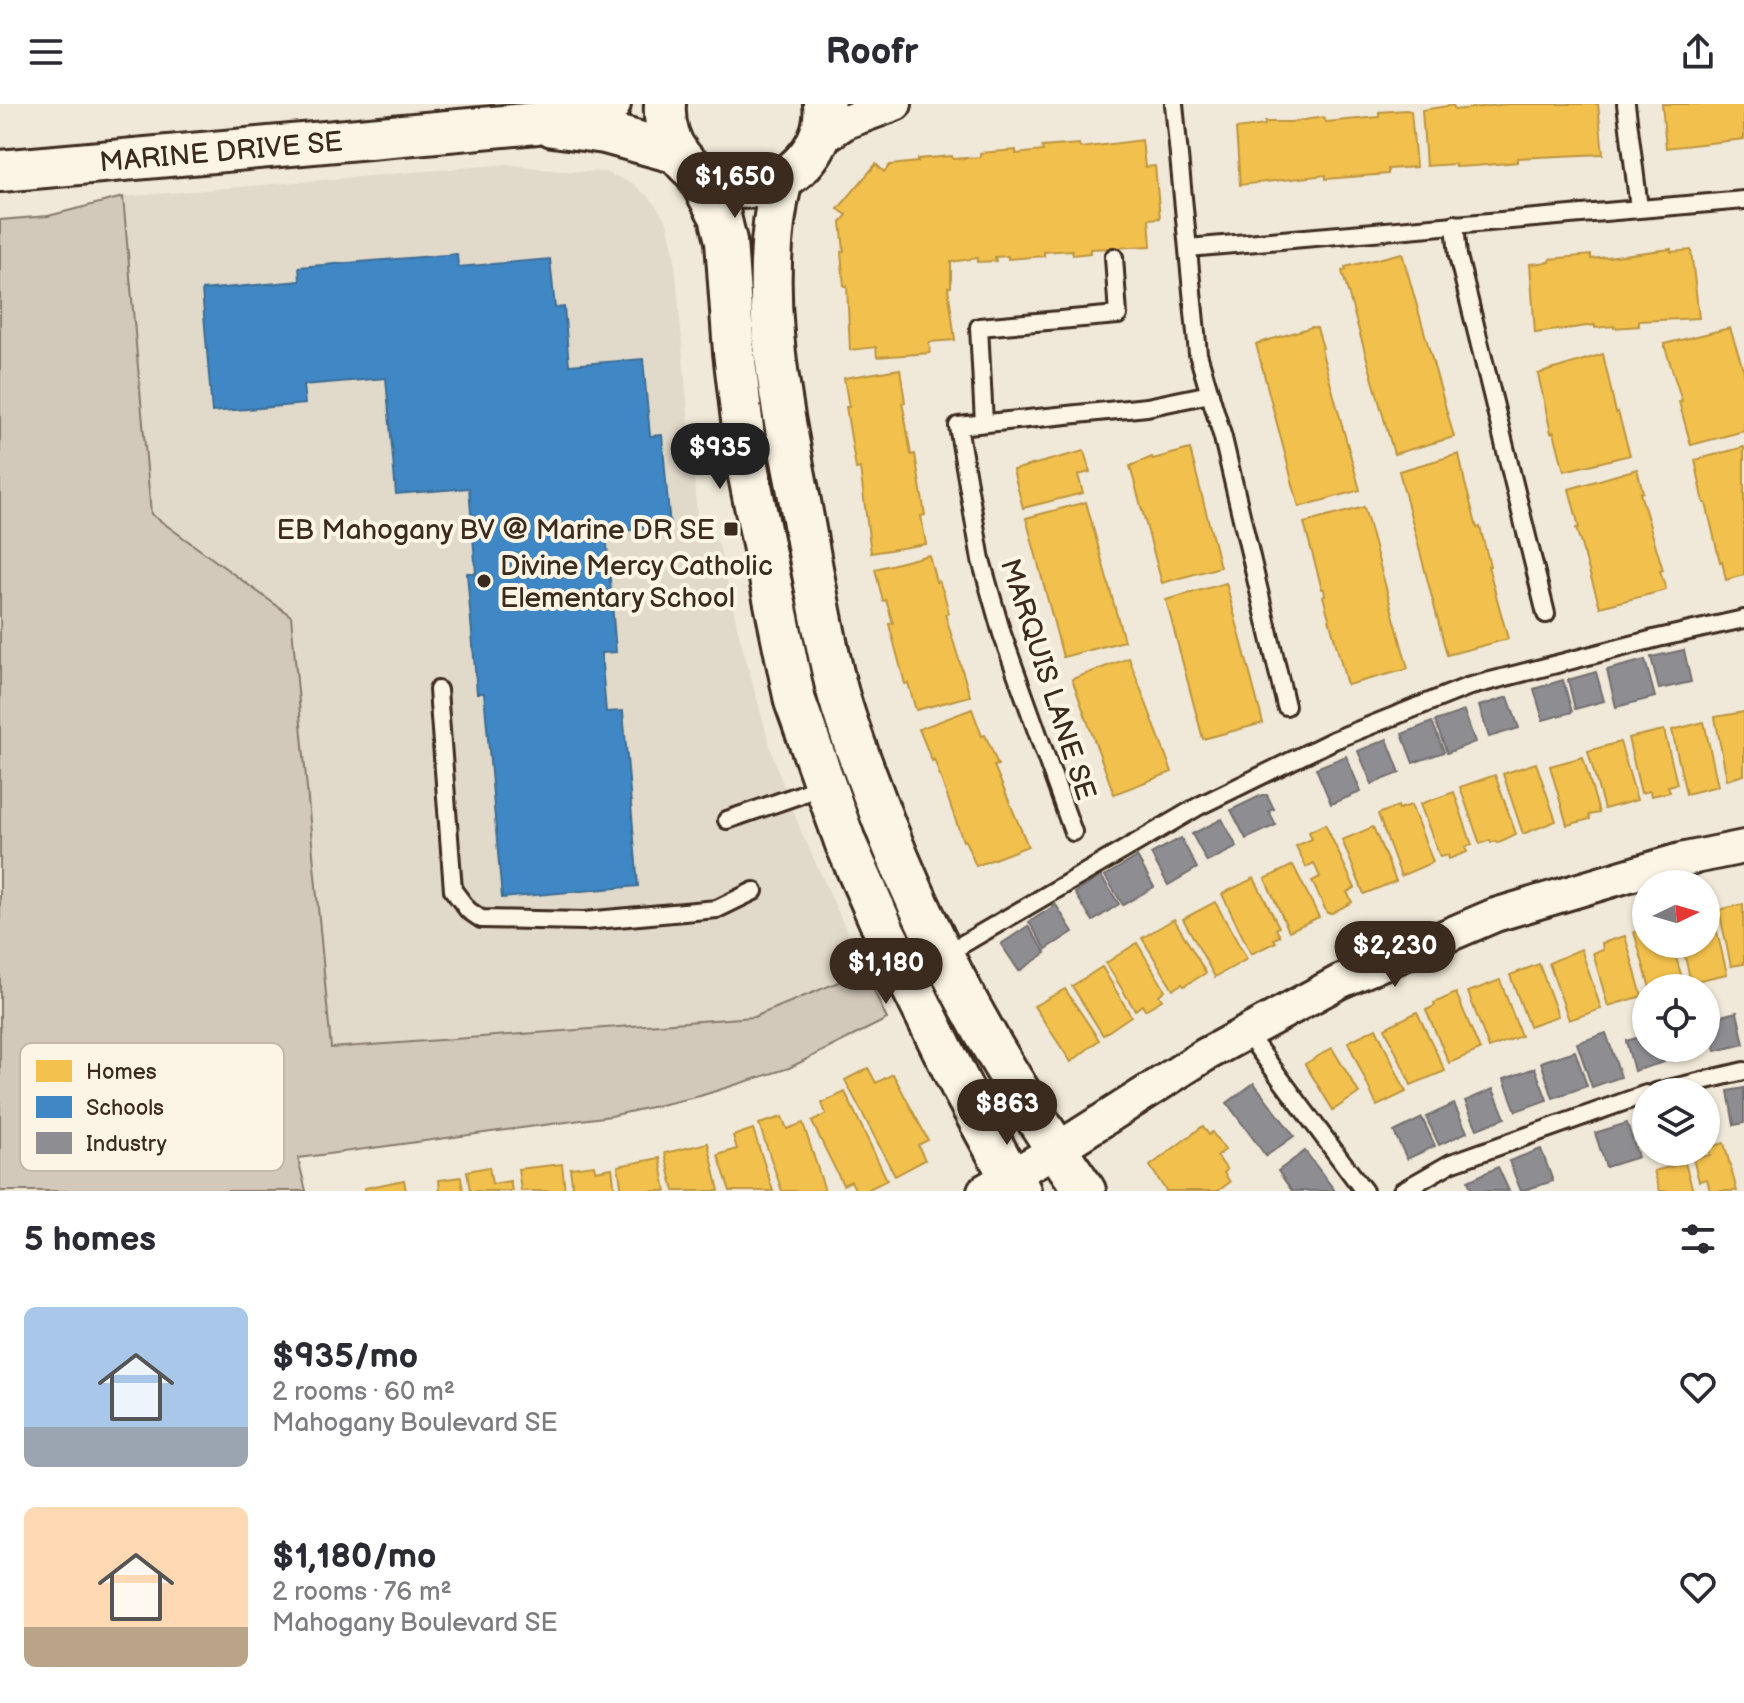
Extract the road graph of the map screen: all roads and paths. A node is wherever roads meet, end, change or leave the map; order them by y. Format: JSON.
{"nodes":[{"id":1,"x":610,"y":104,"type":"edge"},
{"id":2,"x":665,"y":104,"type":"edge"},
{"id":3,"x":895,"y":104,"type":"edge"},
{"id":4,"x":1174,"y":104,"type":"edge"},
{"id":5,"x":1626,"y":104,"type":"edge"},
{"id":6,"x":822,"y":122,"type":"edge"},
{"id":7,"x":537,"y":123,"type":"junction"},
{"id":8,"x":686,"y":162,"type":"junction"},
{"id":9,"x":0,"y":171,"type":"edge"},
{"id":10,"x":782,"y":179,"type":"junction"},
{"id":11,"x":1744,"y":200,"type":"edge"},
{"id":12,"x":1639,"y":208,"type":"junction"},
{"id":13,"x":1455,"y":224,"type":"junction"},
{"id":14,"x":1188,"y":248,"type":"junction"},
{"id":15,"x":1114,"y":257,"type":"dead end"},
{"id":16,"x":1210,"y":394,"type":"junction"},
{"id":17,"x":984,"y":423,"type":"junction"},
{"id":18,"x":1546,"y":614,"type":"dead end"},
{"id":19,"x":1744,"y":619,"type":"edge"},
{"id":20,"x":438,"y":690,"type":"dead end"},
{"id":21,"x":1286,"y":706,"type":"dead end"},
{"id":22,"x":844,"y":776,"type":"junction"},
{"id":23,"x":727,"y":820,"type":"dead end"},
{"id":24,"x":1073,"y":832,"type":"dead end"},
{"id":25,"x":1744,"y":847,"type":"edge"},
{"id":26,"x":754,"y":891,"type":"dead end"},
{"id":27,"x":942,"y":956,"type":"junction"},
{"id":28,"x":1245,"y":1031,"type":"junction"},
{"id":29,"x":1744,"y":1071,"type":"edge"},
{"id":30,"x":1715,"y":1078,"type":"edge"},
{"id":31,"x":1632,"y":1099,"type":"edge"},
{"id":32,"x":1056,"y":1150,"type":"junction"},
{"id":33,"x":1005,"y":1186,"type":"edge"},
{"id":34,"x":1085,"y":1191,"type":"edge"},
{"id":35,"x":1364,"y":1191,"type":"edge"},
{"id":36,"x":1402,"y":1191,"type":"edge"}],
"edges":[{"from":1,"to":7,"type":"street","name":"MARINE DRIVE SE"},
{"from":2,"to":8,"type":"street"},
{"from":3,"to":6,"type":"street"},
{"from":4,"to":14,"type":"lane"},
{"from":5,"to":12,"type":"lane"},
{"from":6,"to":10,"type":"street"},
{"from":7,"to":8,"type":"street","name":"MARINE DRIVE SE"},
{"from":7,"to":9,"type":"street","name":"MARINE DRIVE SE"},
{"from":8,"to":10,"type":"street","name":"MARINE DRIVE SE"},
{"from":8,"to":22,"type":"street"},
{"from":10,"to":22,"type":"street"},
{"from":11,"to":12,"type":"lane"},
{"from":12,"to":13,"type":"lane"},
{"from":13,"to":14,"type":"lane"},
{"from":13,"to":18,"type":"lane"},
{"from":14,"to":16,"type":"lane"},
{"from":15,"to":17,"type":"lane"},
{"from":16,"to":17,"type":"lane","name":"MARQUIS LANE SE"},
{"from":16,"to":21,"type":"lane"},
{"from":17,"to":24,"type":"lane","name":"MARQUIS LANE SE"},
{"from":19,"to":27,"type":"lane"},
{"from":20,"to":26,"type":"lane"},
{"from":22,"to":23,"type":"lane"},
{"from":22,"to":27,"type":"street"},
{"from":22,"to":33,"type":"street"},
{"from":25,"to":28,"type":"street"},
{"from":27,"to":32,"type":"street"},
{"from":28,"to":32,"type":"street"},
{"from":28,"to":35,"type":"lane"},
{"from":29,"to":30,"type":"lane"},
{"from":31,"to":36,"type":"lane"},
{"from":32,"to":33,"type":"street"},
{"from":32,"to":34,"type":"street"}]}
